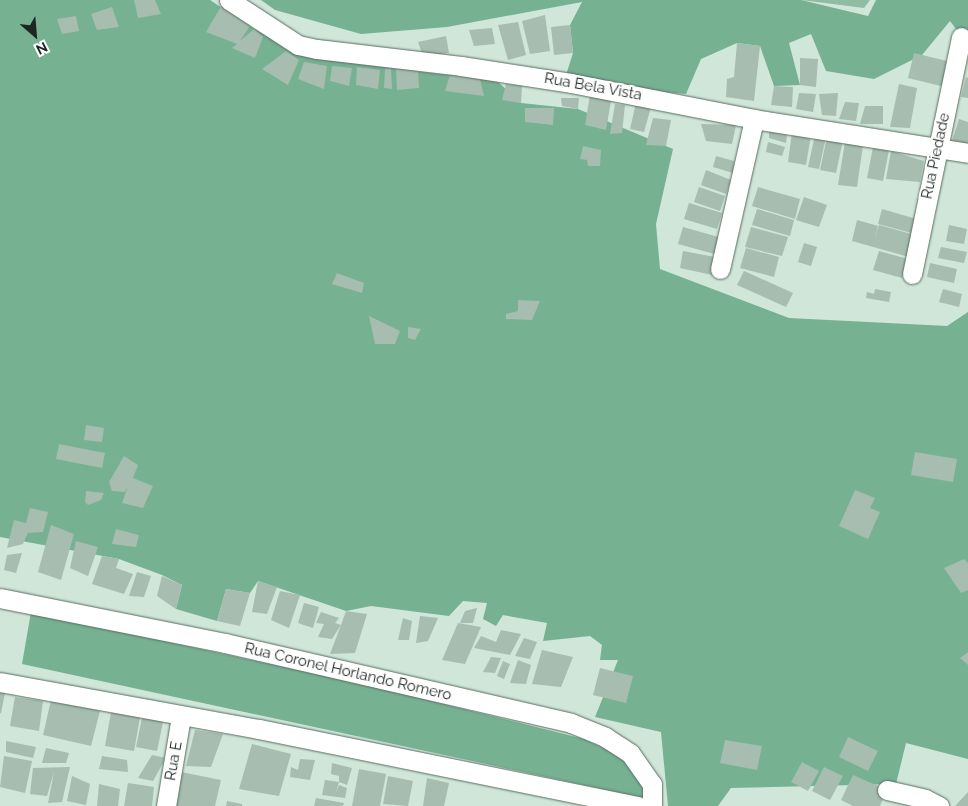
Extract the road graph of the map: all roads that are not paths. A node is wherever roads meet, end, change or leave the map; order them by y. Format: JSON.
{"nodes":[{"id":1,"x":229,"y":0,"type":"edge"},
{"id":2,"x":961,"y":37,"type":"dead end"},
{"id":3,"x":754,"y":118,"type":"junction"},
{"id":4,"x":937,"y":147,"type":"junction"},
{"id":5,"x":968,"y":153,"type":"edge"},
{"id":6,"x":720,"y":269,"type":"dead end"},
{"id":7,"x":912,"y":274,"type":"dead end"},
{"id":8,"x":0,"y":598,"type":"edge"},
{"id":9,"x":0,"y":682,"type":"edge"},
{"id":10,"x":181,"y":716,"type":"junction"},
{"id":11,"x":887,"y":790,"type":"dead end"},
{"id":12,"x":166,"y":806,"type":"edge"},
{"id":13,"x":638,"y":806,"type":"edge"},
{"id":14,"x":652,"y":806,"type":"edge"},
{"id":15,"x":939,"y":806,"type":"edge"}],
"edges":[{"from":1,"to":3,"type":"street","name":"Rua Bela Vista"},
{"from":2,"to":4,"type":"street","name":"Rua Piedade"},
{"from":3,"to":4,"type":"street","name":"Rua Bela Vista"},
{"from":3,"to":6,"type":"street"},
{"from":4,"to":5,"type":"street","name":"Rua Bela Vista"},
{"from":4,"to":7,"type":"street","name":"Rua Piedade"},
{"from":8,"to":14,"type":"street","name":"Rua Coronel Horlando Romero"},
{"from":9,"to":10,"type":"street"},
{"from":10,"to":12,"type":"street","name":"Rua E"},
{"from":10,"to":13,"type":"street"},
{"from":11,"to":15,"type":"street"}]}
